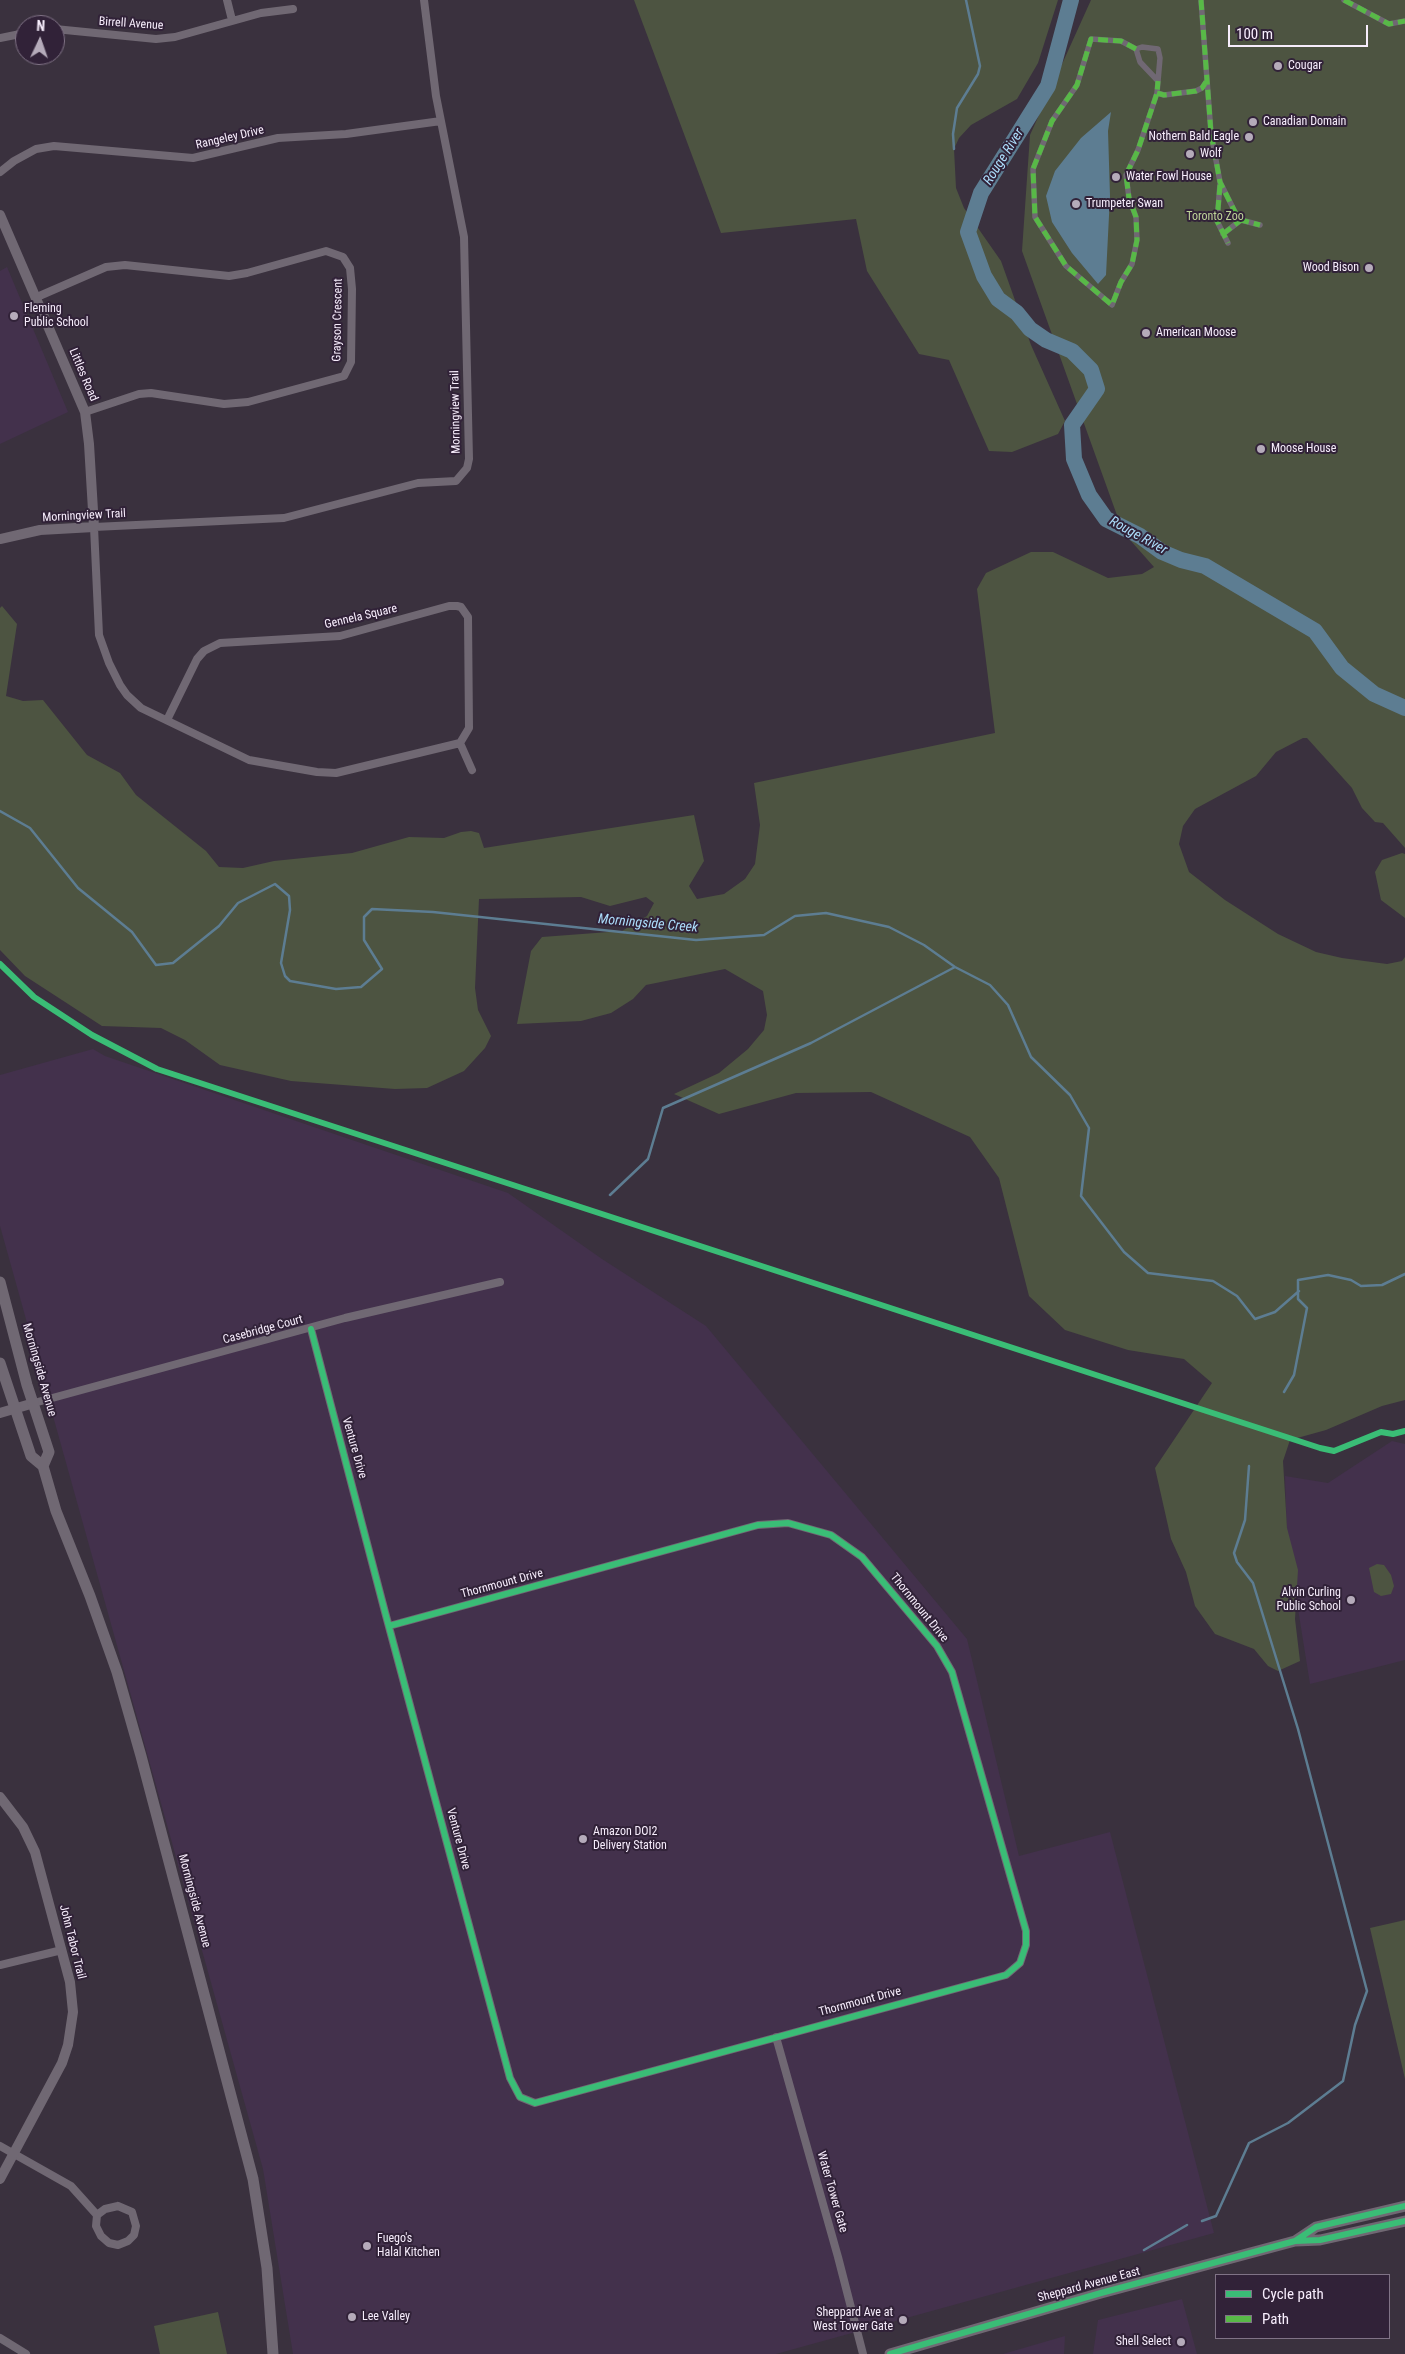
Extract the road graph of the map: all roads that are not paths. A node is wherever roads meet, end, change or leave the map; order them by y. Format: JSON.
{"nodes":[{"id":1,"x":227,"y":0,"type":"edge"},
{"id":2,"x":424,"y":0,"type":"edge"},
{"id":3,"x":1201,"y":0,"type":"edge"},
{"id":4,"x":1344,"y":0,"type":"edge"},
{"id":5,"x":293,"y":9,"type":"dead end"},
{"id":6,"x":232,"y":20,"type":"junction"},
{"id":7,"x":1405,"y":21,"type":"edge"},
{"id":8,"x":65,"y":30,"type":"edge"},
{"id":9,"x":15,"y":35,"type":"edge"},
{"id":10,"x":0,"y":38,"type":"edge"},
{"id":11,"x":1136,"y":49,"type":"junction"},
{"id":12,"x":1158,"y":81,"type":"junction"},
{"id":13,"x":1206,"y":82,"type":"junction"},
{"id":14,"x":1158,"y":93,"type":"junction"},
{"id":15,"x":441,"y":121,"type":"junction"},
{"id":16,"x":0,"y":172,"type":"edge"},
{"id":17,"x":1220,"y":182,"type":"junction"},
{"id":18,"x":0,"y":215,"type":"edge"},
{"id":19,"x":1241,"y":220,"type":"junction"},
{"id":20,"x":1260,"y":224,"type":"dead end"},
{"id":21,"x":1224,"y":234,"type":"junction"},
{"id":22,"x":1228,"y":242,"type":"dead end"},
{"id":23,"x":37,"y":297,"type":"junction"},
{"id":24,"x":85,"y":412,"type":"junction"},
{"id":25,"x":94,"y":528,"type":"junction"},
{"id":26,"x":0,"y":539,"type":"edge"},
{"id":27,"x":167,"y":720,"type":"junction"},
{"id":28,"x":460,"y":743,"type":"junction"},
{"id":29,"x":472,"y":770,"type":"dead end"},
{"id":30,"x":0,"y":1282,"type":"edge"},
{"id":31,"x":500,"y":1282,"type":"dead end"},
{"id":32,"x":311,"y":1329,"type":"junction"},
{"id":33,"x":0,"y":1363,"type":"edge"},
{"id":34,"x":34,"y":1403,"type":"junction"},
{"id":35,"x":14,"y":1408,"type":"junction"},
{"id":36,"x":0,"y":1413,"type":"edge"},
{"id":37,"x":43,"y":1466,"type":"junction"},
{"id":38,"x":389,"y":1626,"type":"junction"},
{"id":39,"x":0,"y":1797,"type":"edge"},
{"id":40,"x":62,"y":1950,"type":"junction"},
{"id":41,"x":0,"y":1966,"type":"edge"},
{"id":42,"x":776,"y":2037,"type":"junction"},
{"id":43,"x":0,"y":2146,"type":"edge"},
{"id":44,"x":14,"y":2154,"type":"junction"},
{"id":45,"x":0,"y":2179,"type":"edge"},
{"id":46,"x":1405,"y":2206,"type":"edge"},
{"id":47,"x":96,"y":2215,"type":"junction"},
{"id":48,"x":1405,"y":2221,"type":"edge"},
{"id":49,"x":1295,"y":2241,"type":"junction"},
{"id":50,"x":0,"y":2338,"type":"edge"},
{"id":51,"x":26,"y":2354,"type":"edge"},
{"id":52,"x":273,"y":2354,"type":"edge"},
{"id":53,"x":863,"y":2354,"type":"edge"},
{"id":54,"x":890,"y":2354,"type":"edge"}],
"edges":[{"from":1,"to":6,"type":"street"},
{"from":2,"to":15,"type":"street","name":"Morningview Trail"},
{"from":3,"to":13,"type":"street"},
{"from":4,"to":7,"type":"street"},
{"from":5,"to":6,"type":"street","name":"Birrell Avenue"},
{"from":6,"to":8,"type":"street","name":"Birrell Avenue"},
{"from":9,"to":10,"type":"street"},
{"from":11,"to":12,"type":"street"},
{"from":11,"to":12,"type":"street"},
{"from":11,"to":14,"type":"street"},
{"from":12,"to":14,"type":"street"},
{"from":13,"to":14,"type":"street"},
{"from":13,"to":17,"type":"street"},
{"from":15,"to":16,"type":"street","name":"Rangeley Drive"},
{"from":15,"to":25,"type":"street","name":"Morningview Trail"},
{"from":17,"to":19,"type":"street"},
{"from":17,"to":21,"type":"street"},
{"from":18,"to":23,"type":"street","name":"Littles Road"},
{"from":19,"to":20,"type":"street"},
{"from":19,"to":21,"type":"street"},
{"from":21,"to":22,"type":"street"},
{"from":23,"to":24,"type":"street","name":"Littles Road"},
{"from":23,"to":24,"type":"street","name":"Grayson Crescent"},
{"from":24,"to":25,"type":"street","name":"Littles Road"},
{"from":25,"to":26,"type":"street","name":"Morningview Trail"},
{"from":25,"to":27,"type":"street"},
{"from":27,"to":28,"type":"street"},
{"from":27,"to":28,"type":"street","name":"Gennela Square"},
{"from":28,"to":29,"type":"street"},
{"from":30,"to":34,"type":"main road","name":"Morningside Avenue"},
{"from":31,"to":32,"type":"street","name":"Casebridge Court"},
{"from":32,"to":34,"type":"street","name":"Casebridge Court"},
{"from":32,"to":38,"type":"street","name":"Venture Drive"},
{"from":33,"to":35,"type":"main road","name":"Morningside Avenue"},
{"from":34,"to":35,"type":"street"},
{"from":34,"to":37,"type":"main road","name":"Morningside Avenue"},
{"from":35,"to":36,"type":"street"},
{"from":35,"to":37,"type":"main road","name":"Morningside Avenue"},
{"from":37,"to":52,"type":"main road","name":"Morningside Avenue"},
{"from":38,"to":42,"type":"street","name":"Venture Drive"},
{"from":38,"to":42,"type":"street","name":"Thornmount Drive"},
{"from":39,"to":40,"type":"street","name":"John Tabor Trail"},
{"from":40,"to":41,"type":"street"},
{"from":40,"to":44,"type":"street","name":"John Tabor Trail"},
{"from":42,"to":53,"type":"street","name":"Water Tower Gate"},
{"from":43,"to":44,"type":"street"},
{"from":44,"to":45,"type":"street","name":"John Tabor Trail"},
{"from":44,"to":47,"type":"street"},
{"from":46,"to":49,"type":"main road","name":"Sheppard Avenue East"},
{"from":47,"to":47,"type":"street"},
{"from":48,"to":49,"type":"main road","name":"Sheppard Avenue East"},
{"from":49,"to":54,"type":"main road","name":"Sheppard Avenue East"},
{"from":50,"to":51,"type":"street"}]}
